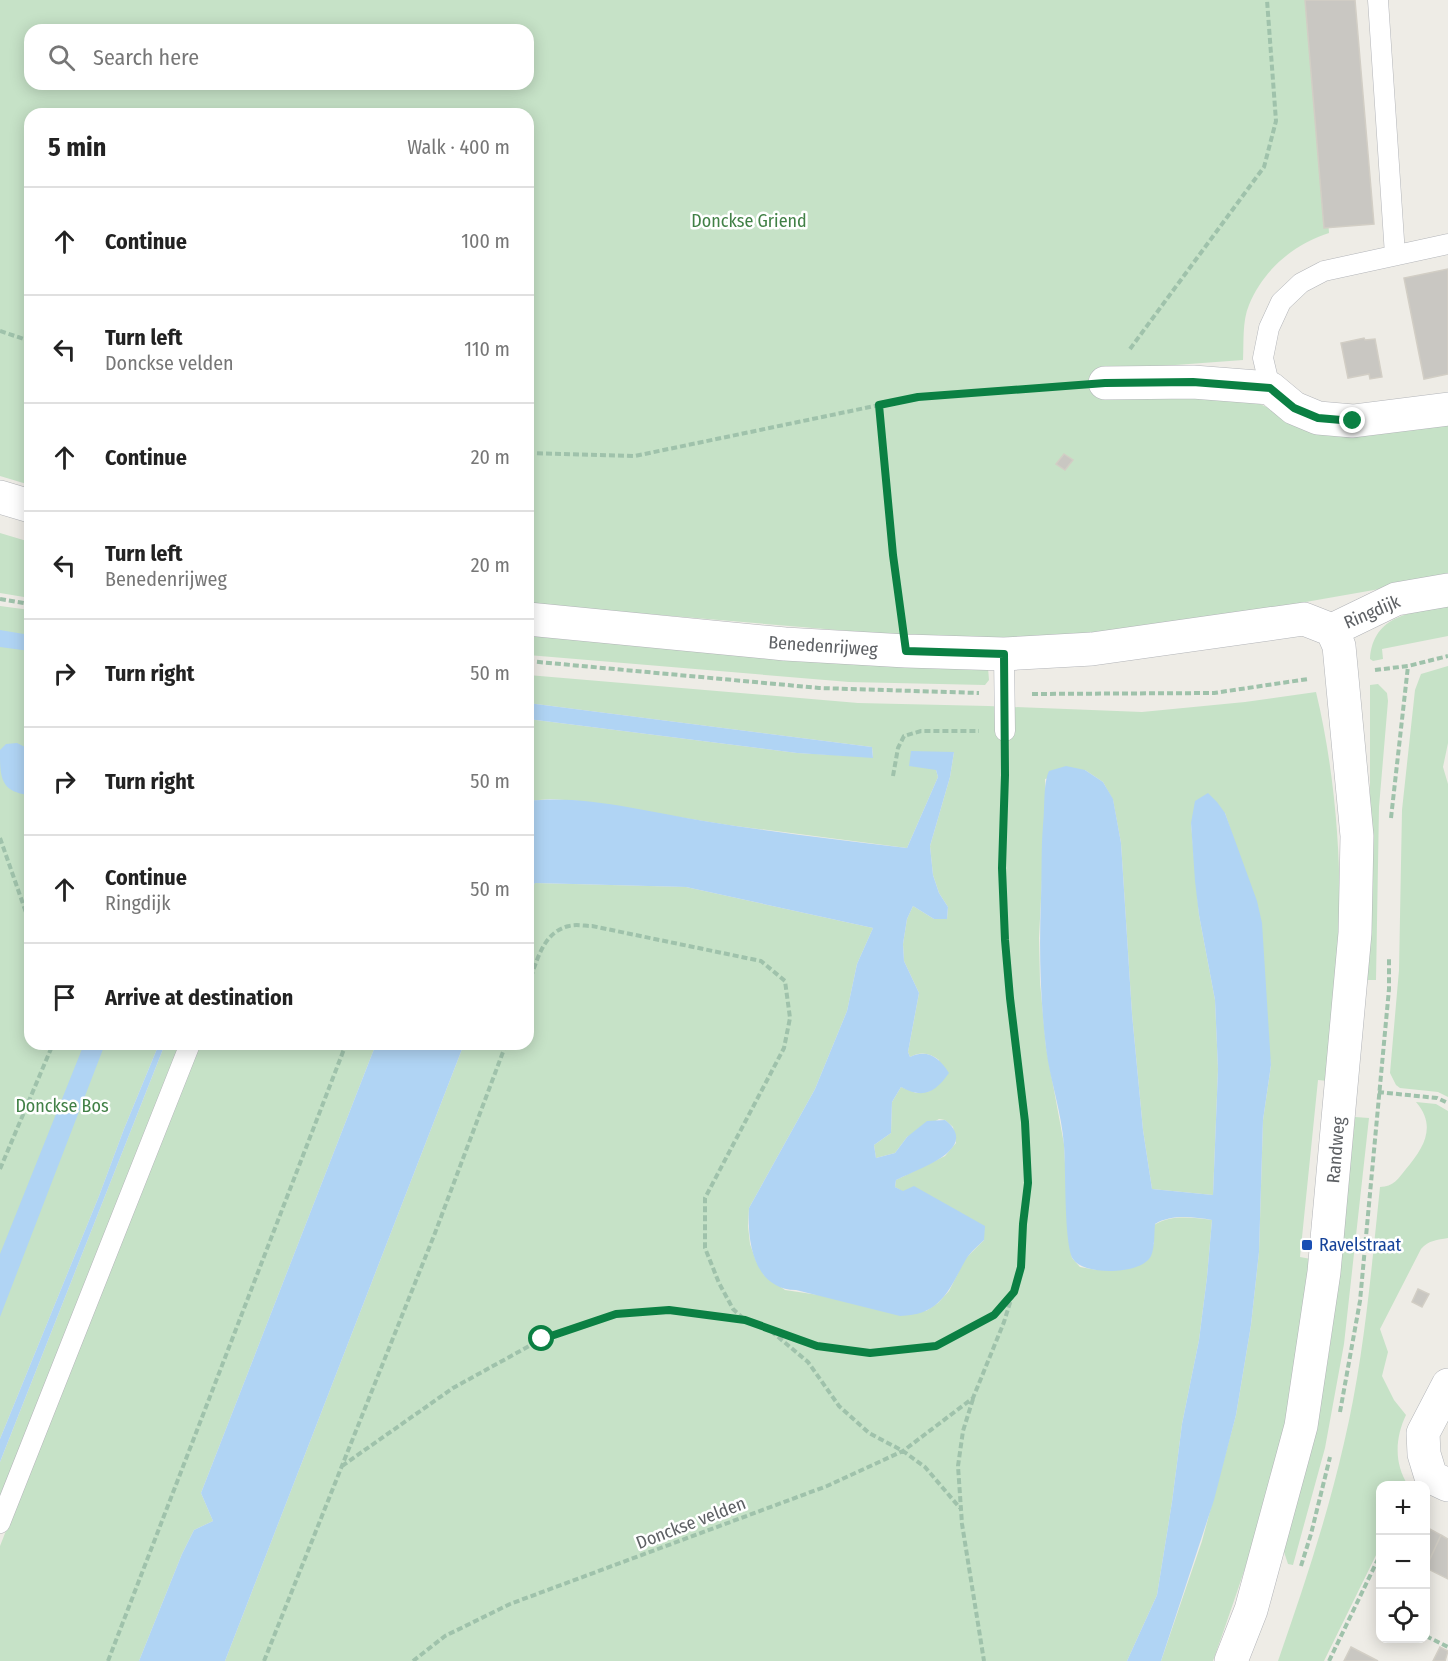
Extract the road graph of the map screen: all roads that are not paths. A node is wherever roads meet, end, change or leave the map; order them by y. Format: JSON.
{"nodes":[{"id":1,"x":1378,"y":0,"type":"edge"},
{"id":2,"x":1448,"y":244,"type":"edge"},
{"id":3,"x":1395,"y":255,"type":"junction"},
{"id":4,"x":1105,"y":383,"type":"road end"},
{"id":5,"x":1270,"y":388,"type":"junction"},
{"id":6,"x":1448,"y":409,"type":"edge"},
{"id":7,"x":0,"y":497,"type":"edge"},
{"id":8,"x":24,"y":504,"type":"edge"},
{"id":9,"x":1448,"y":590,"type":"edge"},
{"id":10,"x":534,"y":619,"type":"edge"},
{"id":11,"x":1332,"y":630,"type":"junction"},
{"id":12,"x":1004,"y":654,"type":"junction"},
{"id":13,"x":1005,"y":731,"type":"road end"},
{"id":14,"x":188,"y":1050,"type":"edge"},
{"id":15,"x":1448,"y":1385,"type":"edge"},
{"id":16,"x":1448,"y":1485,"type":"edge"},
{"id":17,"x":0,"y":1523,"type":"edge"},
{"id":18,"x":1231,"y":1661,"type":"edge"}],
"edges":[{"from":1,"to":3,"type":"lane"},
{"from":2,"to":3,"type":"lane"},
{"from":3,"to":5,"type":"lane"},
{"from":4,"to":5,"type":"street"},
{"from":5,"to":6,"type":"street"},
{"from":7,"to":8,"type":"street"},
{"from":9,"to":11,"type":"street","name":"Ringdijk"},
{"from":10,"to":12,"type":"street","name":"Benedenrijweg"},
{"from":11,"to":12,"type":"street","name":"Benedenrijweg"},
{"from":11,"to":18,"type":"street","name":"Randweg"},
{"from":12,"to":13,"type":"lane"},
{"from":14,"to":17,"type":"lane"},
{"from":15,"to":16,"type":"street"}]}
